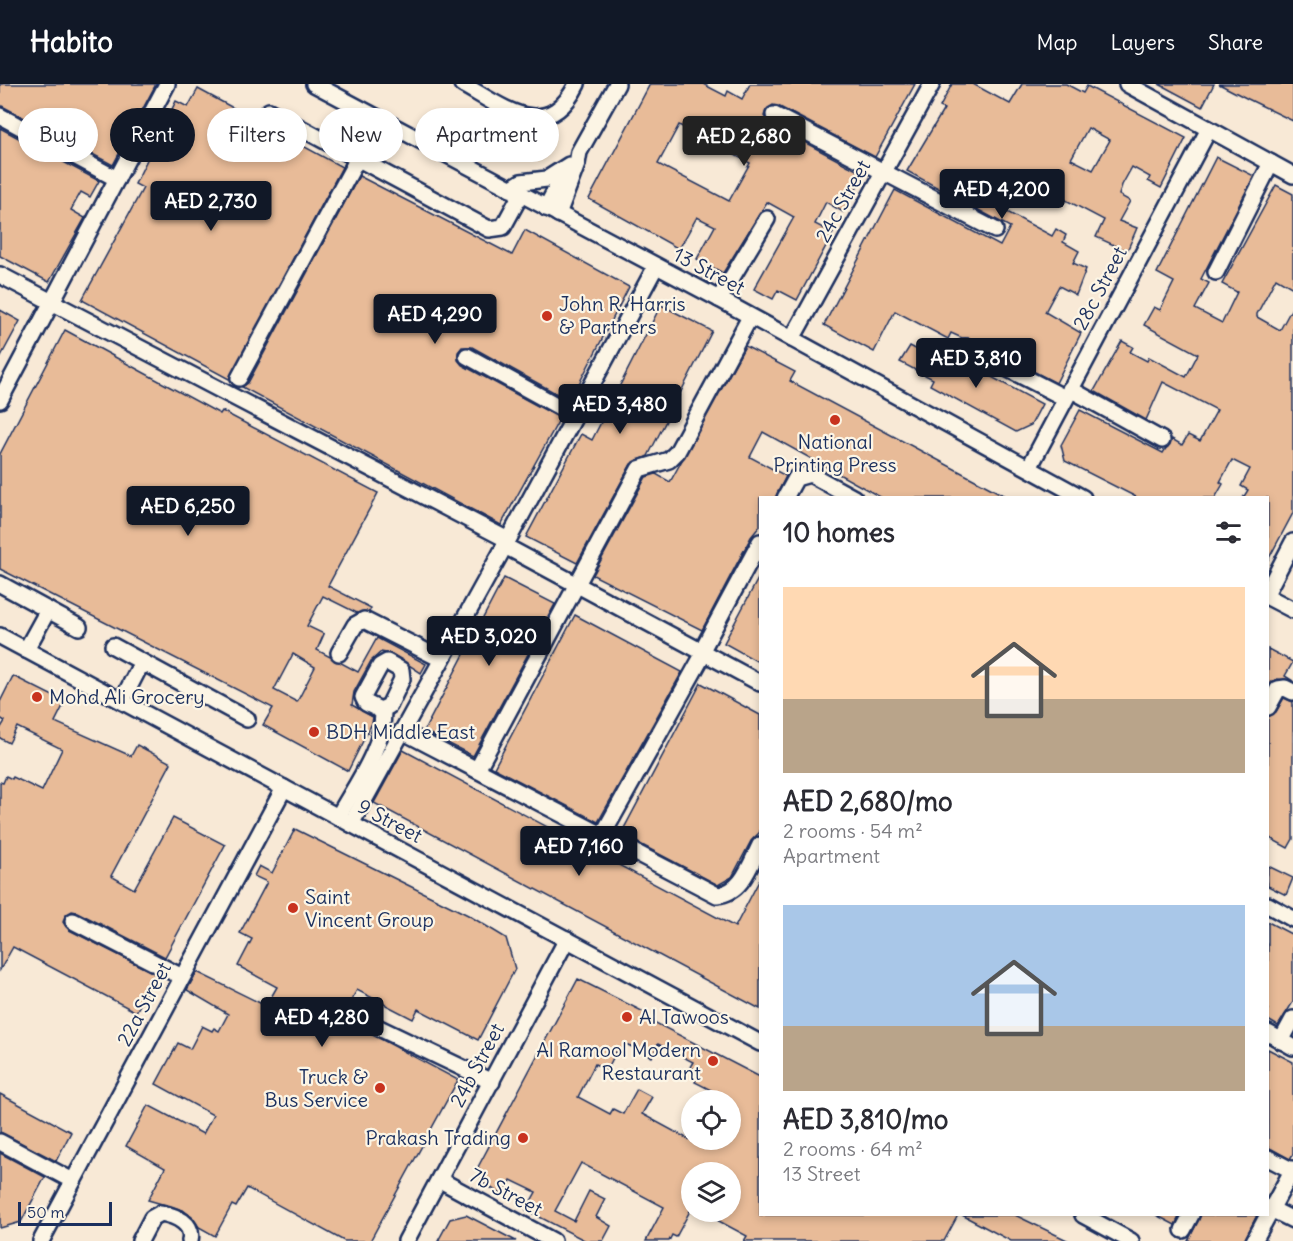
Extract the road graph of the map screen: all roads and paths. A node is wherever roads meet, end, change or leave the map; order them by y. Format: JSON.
{"nodes":[{"id":1,"x":167,"y":84,"type":"edge"},
{"id":2,"x":314,"y":84,"type":"edge"},
{"id":3,"x":462,"y":84,"type":"edge"},
{"id":4,"x":576,"y":84,"type":"edge"},
{"id":5,"x":618,"y":84,"type":"edge"},
{"id":6,"x":932,"y":84,"type":"edge"},
{"id":7,"x":1127,"y":84,"type":"edge"},
{"id":8,"x":360,"y":108,"type":"edge"},
{"id":9,"x":774,"y":115,"type":"dead end"},
{"id":10,"x":0,"y":116,"type":"edge"},
{"id":11,"x":1209,"y":129,"type":"junction"},
{"id":12,"x":403,"y":131,"type":"edge"},
{"id":13,"x":579,"y":152,"type":"junction"},
{"id":14,"x":362,"y":162,"type":"edge"},
{"id":15,"x":365,"y":162,"type":"edge"},
{"id":16,"x":1271,"y":163,"type":"junction"},
{"id":17,"x":569,"y":165,"type":"junction"},
{"id":18,"x":883,"y":172,"type":"junction"},
{"id":19,"x":1293,"y":175,"type":"edge"},
{"id":20,"x":117,"y":179,"type":"junction"},
{"id":21,"x":516,"y":192,"type":"junction"},
{"id":22,"x":552,"y":211,"type":"junction"},
{"id":23,"x":767,"y":219,"type":"dead end"},
{"id":24,"x":994,"y":230,"type":"dead end"},
{"id":25,"x":656,"y":266,"type":"junction"},
{"id":26,"x":1216,"y":272,"type":"dead end"},
{"id":27,"x":0,"y":275,"type":"edge"},
{"id":28,"x":719,"y":299,"type":"junction"},
{"id":29,"x":52,"y":302,"type":"junction"},
{"id":30,"x":750,"y":316,"type":"junction"},
{"id":31,"x":792,"y":339,"type":"junction"},
{"id":32,"x":965,"y":346,"type":"dead end"},
{"id":33,"x":467,"y":356,"type":"dead end"},
{"id":34,"x":239,"y":378,"type":"dead end"},
{"id":35,"x":1067,"y":393,"type":"junction"},
{"id":36,"x":0,"y":400,"type":"edge"},
{"id":37,"x":574,"y":415,"type":"junction"},
{"id":38,"x":1162,"y":440,"type":"dead end"},
{"id":39,"x":1029,"y":468,"type":"junction"},
{"id":40,"x":786,"y":496,"type":"edge"},
{"id":41,"x":850,"y":496,"type":"edge"},
{"id":42,"x":1073,"y":496,"type":"edge"},
{"id":43,"x":1293,"y":542,"type":"edge"},
{"id":44,"x":507,"y":543,"type":"junction"},
{"id":45,"x":759,"y":545,"type":"edge"},
{"id":46,"x":0,"y":584,"type":"edge"},
{"id":47,"x":577,"y":584,"type":"junction"},
{"id":48,"x":1269,"y":588,"type":"edge"},
{"id":49,"x":1269,"y":598,"type":"edge"},
{"id":50,"x":48,"y":610,"type":"junction"},
{"id":51,"x":1293,"y":610,"type":"edge"},
{"id":52,"x":79,"y":627,"type":"dead end"},
{"id":53,"x":1,"y":637,"type":"edge"},
{"id":54,"x":113,"y":646,"type":"dead end"},
{"id":55,"x":26,"y":650,"type":"junction"},
{"id":56,"x":703,"y":652,"type":"junction"},
{"id":57,"x":339,"y":653,"type":"dead end"},
{"id":58,"x":441,"y":659,"type":"junction"},
{"id":59,"x":142,"y":662,"type":"junction"},
{"id":60,"x":759,"y":682,"type":"edge"},
{"id":61,"x":1293,"y":692,"type":"edge"},
{"id":62,"x":122,"y":701,"type":"junction"},
{"id":63,"x":1269,"y":705,"type":"edge"},
{"id":64,"x":383,"y":710,"type":"dead end"},
{"id":65,"x":247,"y":719,"type":"dead end"},
{"id":66,"x":402,"y":731,"type":"junction"},
{"id":67,"x":477,"y":771,"type":"junction"},
{"id":68,"x":284,"y":788,"type":"junction"},
{"id":69,"x":345,"y":820,"type":"junction"},
{"id":70,"x":602,"y":836,"type":"junction"},
{"id":71,"x":759,"y":847,"type":"edge"},
{"id":72,"x":1269,"y":906,"type":"edge"},
{"id":73,"x":1293,"y":919,"type":"edge"},
{"id":74,"x":73,"y":921,"type":"dead end"},
{"id":75,"x":567,"y":939,"type":"junction"},
{"id":76,"x":182,"y":977,"type":"junction"},
{"id":77,"x":1293,"y":1019,"type":"edge"},
{"id":78,"x":374,"y":1025,"type":"dead end"},
{"id":79,"x":1269,"y":1034,"type":"edge"},
{"id":80,"x":759,"y":1041,"type":"edge"},
{"id":81,"x":1287,"y":1044,"type":"edge"},
{"id":82,"x":492,"y":1082,"type":"junction"},
{"id":83,"x":0,"y":1142,"type":"edge"},
{"id":84,"x":1269,"y":1158,"type":"edge"},
{"id":85,"x":1293,"y":1170,"type":"edge"},
{"id":86,"x":440,"y":1180,"type":"junction"},
{"id":87,"x":73,"y":1181,"type":"junction"},
{"id":88,"x":1271,"y":1209,"type":"junction"},
{"id":89,"x":1269,"y":1213,"type":"edge"},
{"id":90,"x":1085,"y":1216,"type":"edge"},
{"id":91,"x":1191,"y":1216,"type":"edge"},
{"id":92,"x":1267,"y":1216,"type":"edge"},
{"id":93,"x":1293,"y":1220,"type":"edge"},
{"id":94,"x":1184,"y":1230,"type":"dead end"},
{"id":95,"x":41,"y":1241,"type":"edge"},
{"id":96,"x":140,"y":1241,"type":"edge"},
{"id":97,"x":190,"y":1241,"type":"edge"},
{"id":98,"x":406,"y":1241,"type":"edge"},
{"id":99,"x":553,"y":1241,"type":"edge"},
{"id":100,"x":1131,"y":1241,"type":"edge"},
{"id":101,"x":1254,"y":1241,"type":"edge"}],
"edges":[{"from":1,"to":20,"type":"street"},
{"from":2,"to":8,"type":"street","name":"13 Street"},
{"from":3,"to":4,"type":"street"},
{"from":5,"to":13,"type":"street"},
{"from":6,"to":18,"type":"street","name":"24c Street"},
{"from":7,"to":11,"type":"street"},
{"from":9,"to":18,"type":"street"},
{"from":10,"to":20,"type":"street"},
{"from":11,"to":16,"type":"street"},
{"from":11,"to":35,"type":"street","name":"28c Street"},
{"from":12,"to":21,"type":"street","name":"13 Street"},
{"from":13,"to":17,"type":"street"},
{"from":13,"to":22,"type":"street"},
{"from":14,"to":34,"type":"street"},
{"from":15,"to":21,"type":"street"},
{"from":16,"to":19,"type":"street"},
{"from":16,"to":26,"type":"street"},
{"from":17,"to":21,"type":"street"},
{"from":17,"to":22,"type":"street"},
{"from":18,"to":24,"type":"street"},
{"from":18,"to":31,"type":"street","name":"24c Street"},
{"from":20,"to":29,"type":"street"},
{"from":21,"to":22,"type":"street","name":"13 Street"},
{"from":22,"to":25,"type":"street","name":"13 Street"},
{"from":23,"to":28,"type":"street"},
{"from":25,"to":28,"type":"street","name":"13 Street"},
{"from":25,"to":37,"type":"street"},
{"from":27,"to":29,"type":"street"},
{"from":28,"to":30,"type":"street","name":"13 Street"},
{"from":29,"to":36,"type":"street"},
{"from":29,"to":44,"type":"street"},
{"from":30,"to":31,"type":"street","name":"13 Street"},
{"from":30,"to":47,"type":"street"},
{"from":31,"to":39,"type":"street","name":"13 Street"},
{"from":32,"to":35,"type":"street"},
{"from":33,"to":37,"type":"street"},
{"from":35,"to":38,"type":"street"},
{"from":35,"to":39,"type":"street","name":"28c Street"},
{"from":37,"to":44,"type":"street"},
{"from":39,"to":42,"type":"street","name":"13 Street"},
{"from":40,"to":41,"type":"street"},
{"from":43,"to":48,"type":"street"},
{"from":44,"to":47,"type":"street"},
{"from":44,"to":58,"type":"street"},
{"from":45,"to":56,"type":"street"},
{"from":46,"to":50,"type":"street"},
{"from":47,"to":56,"type":"street"},
{"from":47,"to":67,"type":"street"},
{"from":49,"to":51,"type":"street"},
{"from":50,"to":52,"type":"street"},
{"from":50,"to":55,"type":"street"},
{"from":53,"to":55,"type":"street","name":"9 Street"},
{"from":54,"to":59,"type":"street"},
{"from":55,"to":62,"type":"street","name":"9 Street"},
{"from":56,"to":60,"type":"street"},
{"from":56,"to":70,"type":"street"},
{"from":57,"to":58,"type":"street"},
{"from":58,"to":66,"type":"street"},
{"from":59,"to":62,"type":"street"},
{"from":59,"to":65,"type":"street"},
{"from":61,"to":63,"type":"street"},
{"from":62,"to":68,"type":"street","name":"9 Street"},
{"from":64,"to":69,"type":"street"},
{"from":66,"to":67,"type":"street"},
{"from":66,"to":69,"type":"street"},
{"from":67,"to":70,"type":"street"},
{"from":68,"to":69,"type":"street","name":"9 Street"},
{"from":68,"to":76,"type":"street","name":"22a Street"},
{"from":69,"to":75,"type":"street","name":"9 Street"},
{"from":70,"to":71,"type":"street"},
{"from":72,"to":73,"type":"street"},
{"from":74,"to":76,"type":"street"},
{"from":75,"to":80,"type":"street","name":"9 Street"},
{"from":75,"to":82,"type":"street","name":"24b Street"},
{"from":76,"to":87,"type":"street","name":"22a Street"},
{"from":77,"to":81,"type":"street"},
{"from":78,"to":82,"type":"street"},
{"from":79,"to":81,"type":"street"},
{"from":82,"to":86,"type":"street","name":"24b Street"},
{"from":83,"to":87,"type":"street"},
{"from":84,"to":85,"type":"street"},
{"from":85,"to":88,"type":"street"},
{"from":86,"to":98,"type":"street","name":"24b Street"},
{"from":86,"to":99,"type":"street","name":"7b Street"},
{"from":87,"to":95,"type":"street","name":"22a Street"},
{"from":88,"to":89,"type":"street"},
{"from":88,"to":93,"type":"street"},
{"from":90,"to":100,"type":"street"},
{"from":91,"to":94,"type":"street"},
{"from":92,"to":101,"type":"street"},
{"from":96,"to":97,"type":"street"}]}
